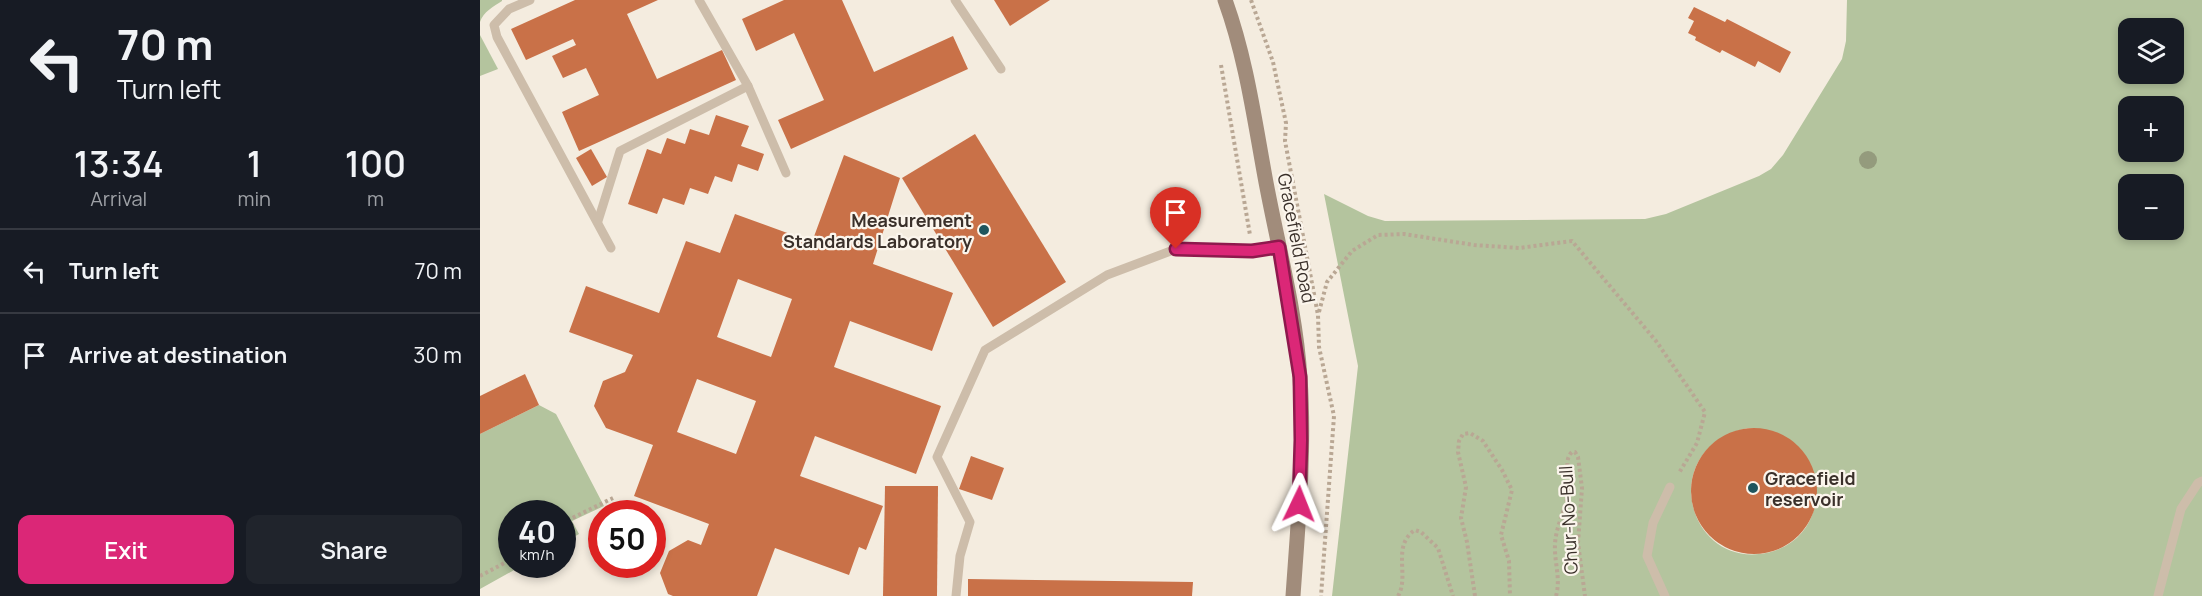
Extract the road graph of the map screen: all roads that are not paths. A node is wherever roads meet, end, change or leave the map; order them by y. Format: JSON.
{"nodes":[{"id":1,"x":530,"y":0,"type":"edge"},
{"id":2,"x":699,"y":0,"type":"edge"},
{"id":3,"x":955,"y":0,"type":"edge"},
{"id":4,"x":1225,"y":0,"type":"edge"},
{"id":5,"x":1001,"y":69,"type":"dead end"},
{"id":6,"x":748,"y":86,"type":"junction"},
{"id":7,"x":786,"y":174,"type":"dead end"},
{"id":8,"x":598,"y":221,"type":"junction"},
{"id":9,"x":1279,"y":247,"type":"junction"},
{"id":10,"x":611,"y":248,"type":"dead end"},
{"id":11,"x":2202,"y":481,"type":"edge"},
{"id":12,"x":1670,"y":488,"type":"road end"},
{"id":13,"x":956,"y":596,"type":"edge"},
{"id":14,"x":1293,"y":596,"type":"edge"},
{"id":15,"x":1665,"y":596,"type":"edge"},
{"id":16,"x":2158,"y":596,"type":"edge"}],
"edges":[{"from":1,"to":8,"type":"lane"},
{"from":2,"to":6,"type":"lane"},
{"from":3,"to":5,"type":"lane"},
{"from":4,"to":9,"type":"main road","name":"Gracefield Road"},
{"from":6,"to":7,"type":"lane"},
{"from":6,"to":8,"type":"lane"},
{"from":8,"to":10,"type":"lane"},
{"from":9,"to":13,"type":"lane"},
{"from":9,"to":14,"type":"main road","name":"Gracefield Road"},
{"from":11,"to":16,"type":"lane"},
{"from":12,"to":15,"type":"lane"}]}
